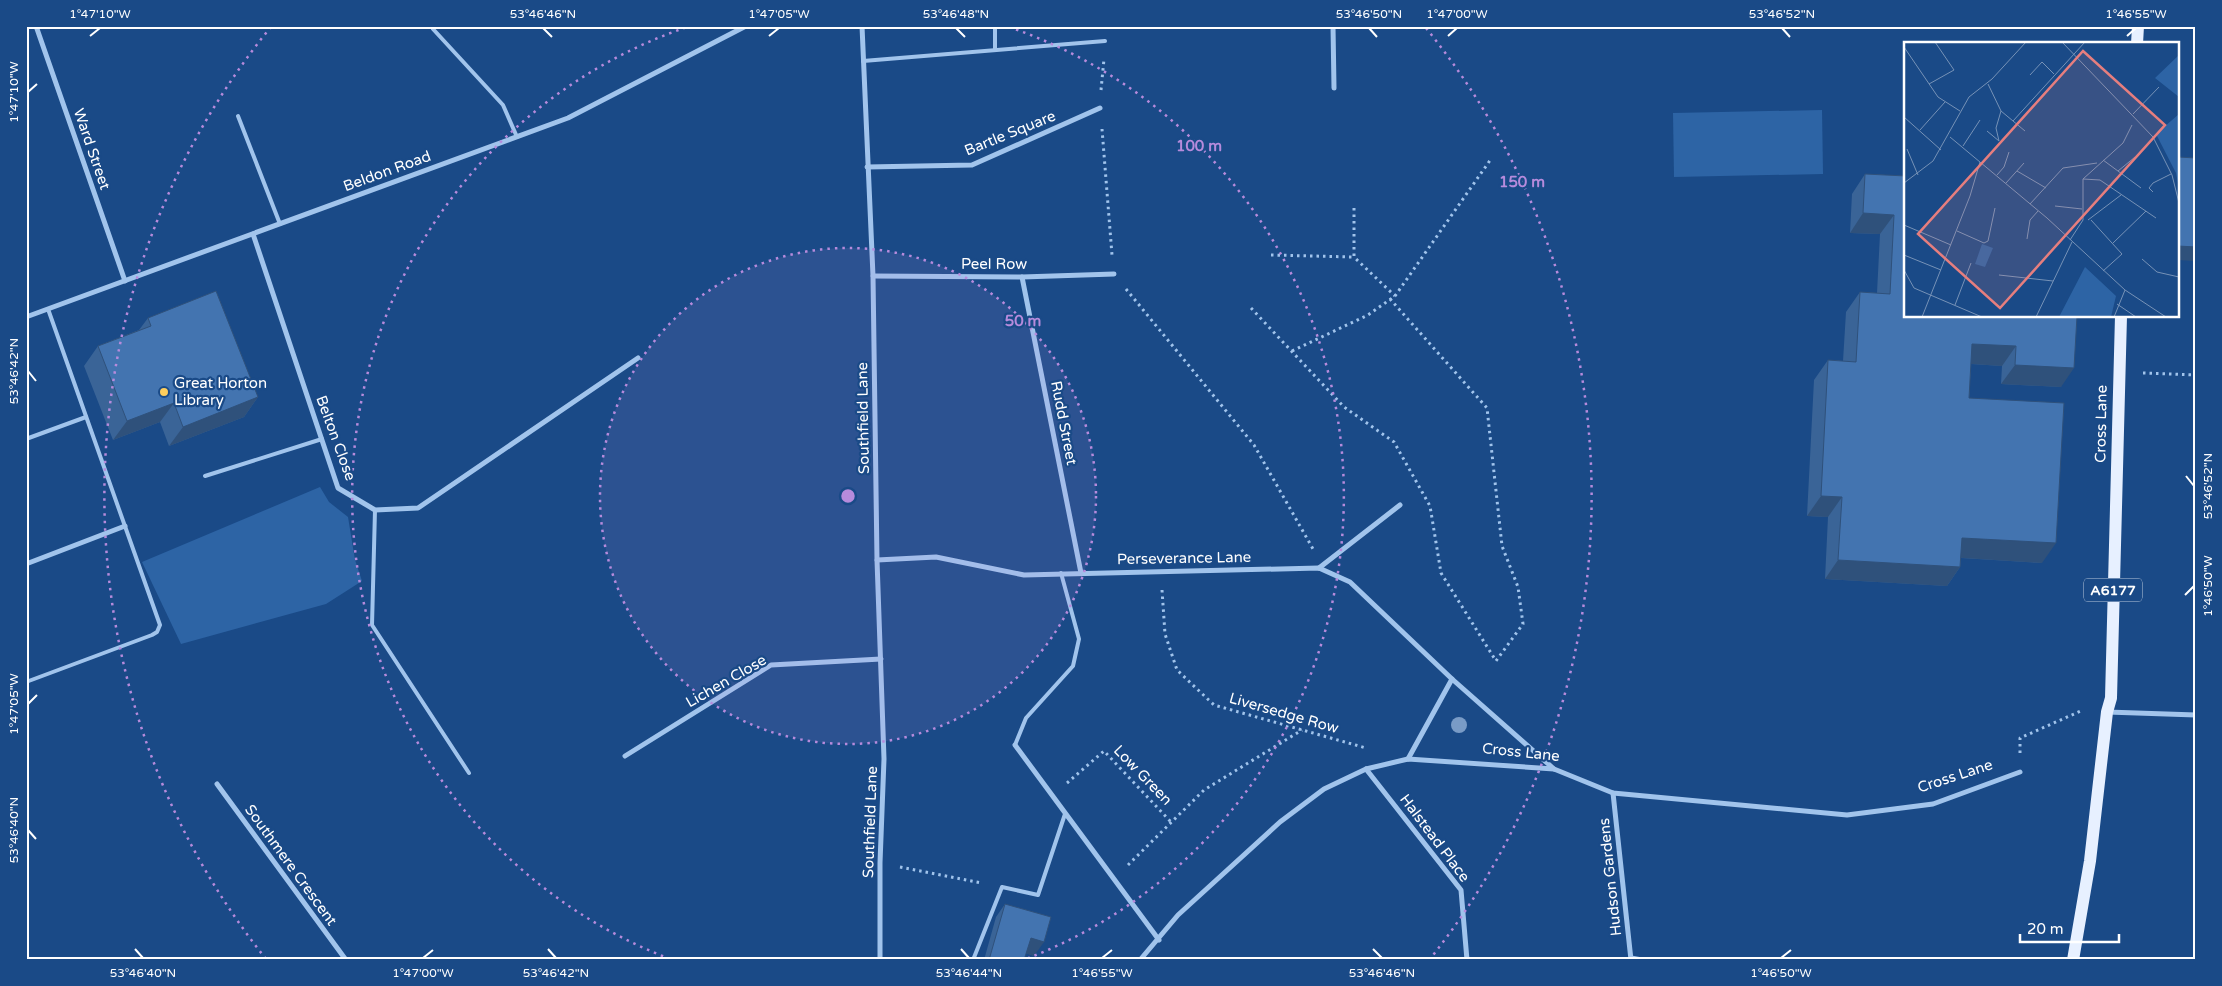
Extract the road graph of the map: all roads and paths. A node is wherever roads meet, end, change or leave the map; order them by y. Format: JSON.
{"nodes":[{"id":1,"x":36,"y":26,"type":"edge"},
{"id":2,"x":746,"y":26,"type":"edge"},
{"id":3,"x":862,"y":26,"type":"edge"},
{"id":4,"x":995,"y":26,"type":"edge"},
{"id":5,"x":1333,"y":26,"type":"edge"},
{"id":6,"x":2138,"y":26,"type":"edge"},
{"id":7,"x":433,"y":29,"type":"dead end"},
{"id":8,"x":1105,"y":41,"type":"joint"},
{"id":9,"x":2137,"y":42,"type":"edge"},
{"id":10,"x":995,"y":50,"type":"junction"},
{"id":11,"x":863,"y":61,"type":"junction"},
{"id":12,"x":1334,"y":88,"type":"dead end"},
{"id":13,"x":1100,"y":108,"type":"junction"},
{"id":14,"x":238,"y":116,"type":"dead end"},
{"id":15,"x":517,"y":137,"type":"junction"},
{"id":16,"x":1491,"y":159,"type":"dead end"},
{"id":17,"x":867,"y":167,"type":"junction"},
{"id":18,"x":1354,"y":208,"type":"dead end"},
{"id":19,"x":280,"y":224,"type":"junction"},
{"id":20,"x":253,"y":234,"type":"junction"},
{"id":21,"x":1272,"y":255,"type":"dead end"},
{"id":22,"x":1354,"y":256,"type":"junction"},
{"id":23,"x":1114,"y":274,"type":"junction"},
{"id":24,"x":873,"y":276,"type":"junction"},
{"id":25,"x":1022,"y":278,"type":"junction"},
{"id":26,"x":125,"y":280,"type":"junction"},
{"id":27,"x":1394,"y":296,"type":"junction"},
{"id":28,"x":1390,"y":299,"type":"junction"},
{"id":29,"x":1251,"y":308,"type":"dead end"},
{"id":30,"x":48,"y":309,"type":"junction"},
{"id":31,"x":26,"y":317,"type":"edge"},
{"id":32,"x":2121,"y":318,"type":"edge"},
{"id":33,"x":1292,"y":351,"type":"junction"},
{"id":34,"x":638,"y":358,"type":"dead end"},
{"id":35,"x":2118,"y":372,"type":"junction"},
{"id":36,"x":2196,"y":375,"type":"edge"},
{"id":37,"x":86,"y":418,"type":"junction"},
{"id":38,"x":322,"y":438,"type":"junction"},
{"id":39,"x":26,"y":439,"type":"edge"},
{"id":40,"x":205,"y":476,"type":"dead end"},
{"id":41,"x":1400,"y":505,"type":"dead end"},
{"id":42,"x":375,"y":510,"type":"junction"},
{"id":43,"x":125,"y":526,"type":"junction"},
{"id":44,"x":877,"y":560,"type":"junction"},
{"id":45,"x":26,"y":564,"type":"edge"},
{"id":46,"x":1319,"y":568,"type":"junction"},
{"id":47,"x":1161,"y":572,"type":"junction"},
{"id":48,"x":1082,"y":573,"type":"junction"},
{"id":49,"x":1062,"y":574,"type":"junction"},
{"id":50,"x":880,"y":659,"type":"junction"},
{"id":51,"x":1452,"y":679,"type":"junction"},
{"id":52,"x":26,"y":682,"type":"edge"},
{"id":53,"x":2111,"y":698,"type":"junction"},
{"id":54,"x":2107,"y":712,"type":"junction"},
{"id":55,"x":2196,"y":715,"type":"edge"},
{"id":56,"x":1302,"y":730,"type":"junction"},
{"id":57,"x":1015,"y":745,"type":"joint"},
{"id":58,"x":1370,"y":749,"type":"dead end"},
{"id":59,"x":625,"y":756,"type":"dead end"},
{"id":60,"x":1408,"y":759,"type":"junction"},
{"id":61,"x":1366,"y":769,"type":"junction"},
{"id":62,"x":1554,"y":769,"type":"junction"},
{"id":63,"x":2020,"y":772,"type":"joint"},
{"id":64,"x":469,"y":774,"type":"dead end"},
{"id":65,"x":217,"y":784,"type":"dead end"},
{"id":66,"x":1613,"y":793,"type":"junction"},
{"id":67,"x":1052,"y":796,"type":"junction"},
{"id":68,"x":1065,"y":814,"type":"junction"},
{"id":69,"x":1171,"y":822,"type":"junction"},
{"id":70,"x":880,"y":863,"type":"junction"},
{"id":71,"x":1114,"y":879,"type":"junction"},
{"id":72,"x":1002,"y":887,"type":"junction"},
{"id":73,"x":1159,"y":940,"type":"junction"},
{"id":74,"x":1631,"y":959,"type":"edge"},
{"id":75,"x":346,"y":960,"type":"edge"},
{"id":76,"x":880,"y":960,"type":"edge"},
{"id":77,"x":973,"y":960,"type":"edge"},
{"id":78,"x":1140,"y":960,"type":"edge"},
{"id":79,"x":1467,"y":960,"type":"edge"},
{"id":80,"x":1642,"y":960,"type":"edge"},
{"id":81,"x":2073,"y":960,"type":"edge"}],
"edges":[{"from":1,"to":26,"type":"street","name":"Ward Street"},
{"from":2,"to":15,"type":"street","name":"Beldon Road"},
{"from":3,"to":11,"type":"street","name":"Southfield Lane"},
{"from":4,"to":10,"type":"lane"},
{"from":5,"to":12,"type":"street"},
{"from":6,"to":9,"type":"main road"},
{"from":7,"to":15,"type":"lane"},
{"from":8,"to":10,"type":"lane"},
{"from":8,"to":13,"type":"path"},
{"from":10,"to":11,"type":"lane"},
{"from":11,"to":17,"type":"street","name":"Southfield Lane"},
{"from":13,"to":17,"type":"street","name":"Bartle Square"},
{"from":13,"to":23,"type":"path"},
{"from":14,"to":19,"type":"lane"},
{"from":15,"to":19,"type":"street","name":"Beldon Road"},
{"from":16,"to":27,"type":"path"},
{"from":17,"to":24,"type":"street","name":"Southfield Lane"},
{"from":18,"to":22,"type":"path"},
{"from":19,"to":20,"type":"street","name":"Beldon Road"},
{"from":20,"to":26,"type":"street","name":"Beldon Road"},
{"from":20,"to":38,"type":"street","name":"Belton Close"},
{"from":21,"to":22,"type":"path"},
{"from":22,"to":27,"type":"path"},
{"from":23,"to":25,"type":"street","name":"Peel Row"},
{"from":23,"to":46,"type":"path"},
{"from":24,"to":25,"type":"street","name":"Peel Row"},
{"from":24,"to":44,"type":"street","name":"Southfield Lane"},
{"from":25,"to":48,"type":"street","name":"Rudd Street"},
{"from":26,"to":30,"type":"street","name":"Beldon Road"},
{"from":27,"to":28,"type":"path"},
{"from":28,"to":33,"type":"path"},
{"from":28,"to":33,"type":"path"},
{"from":29,"to":33,"type":"path"},
{"from":30,"to":31,"type":"street","name":"Beldon Road"},
{"from":30,"to":37,"type":"lane"},
{"from":32,"to":35,"type":"main road","name":"Cross Lane","number":"A6177"},
{"from":34,"to":42,"type":"street"},
{"from":35,"to":36,"type":"path"},
{"from":35,"to":53,"type":"main road","name":"Cross Lane","number":"A6177"},
{"from":37,"to":39,"type":"lane"},
{"from":37,"to":43,"type":"lane"},
{"from":38,"to":40,"type":"lane"},
{"from":38,"to":42,"type":"street","name":"Belton Close"},
{"from":41,"to":46,"type":"street"},
{"from":42,"to":64,"type":"lane"},
{"from":43,"to":45,"type":"street"},
{"from":43,"to":52,"type":"lane"},
{"from":44,"to":49,"type":"street","name":"Perseverance Lane"},
{"from":44,"to":50,"type":"street","name":"Southfield Lane"},
{"from":46,"to":47,"type":"street","name":"Perseverance Lane"},
{"from":46,"to":51,"type":"street","name":"Perseverance Lane"},
{"from":47,"to":48,"type":"street","name":"Perseverance Lane"},
{"from":47,"to":56,"type":"path","name":"Liversedge Row"},
{"from":48,"to":49,"type":"street","name":"Perseverance Lane"},
{"from":49,"to":57,"type":"lane"},
{"from":50,"to":59,"type":"street","name":"Lichen Close"},
{"from":50,"to":70,"type":"street","name":"Southfield Lane"},
{"from":51,"to":60,"type":"street"},
{"from":51,"to":62,"type":"street","name":"Perseverance Lane"},
{"from":53,"to":54,"type":"main road","name":"Cross Lane","number":"A6177"},
{"from":53,"to":63,"type":"path"},
{"from":54,"to":55,"type":"street"},
{"from":54,"to":81,"type":"main road","name":"Cross Lane","number":"A6177"},
{"from":56,"to":58,"type":"path","name":"Liversedge Row"},
{"from":56,"to":69,"type":"path","name":"Low Green"},
{"from":57,"to":67,"type":"street"},
{"from":60,"to":61,"type":"street","name":"Cross Lane"},
{"from":60,"to":62,"type":"street","name":"Cross Lane"},
{"from":61,"to":73,"type":"street","name":"Cross Lane"},
{"from":61,"to":79,"type":"street","name":"Halstead Place"},
{"from":62,"to":66,"type":"street","name":"Cross Lane"},
{"from":63,"to":66,"type":"street","name":"Cross Lane"},
{"from":65,"to":75,"type":"street","name":"Southmere Crescent"},
{"from":66,"to":74,"type":"street","name":"Hudson Gardens"},
{"from":67,"to":68,"type":"street"},
{"from":67,"to":69,"type":"path","name":"Low Green"},
{"from":68,"to":71,"type":"street"},
{"from":68,"to":72,"type":"lane"},
{"from":69,"to":71,"type":"path","name":"Low Green"},
{"from":70,"to":72,"type":"path"},
{"from":70,"to":76,"type":"street","name":"Southfield Lane"},
{"from":71,"to":73,"type":"street"},
{"from":72,"to":77,"type":"lane"},
{"from":73,"to":78,"type":"street","name":"Cross Lane"},
{"from":74,"to":80,"type":"street","name":"Hudson Gardens"}]}
